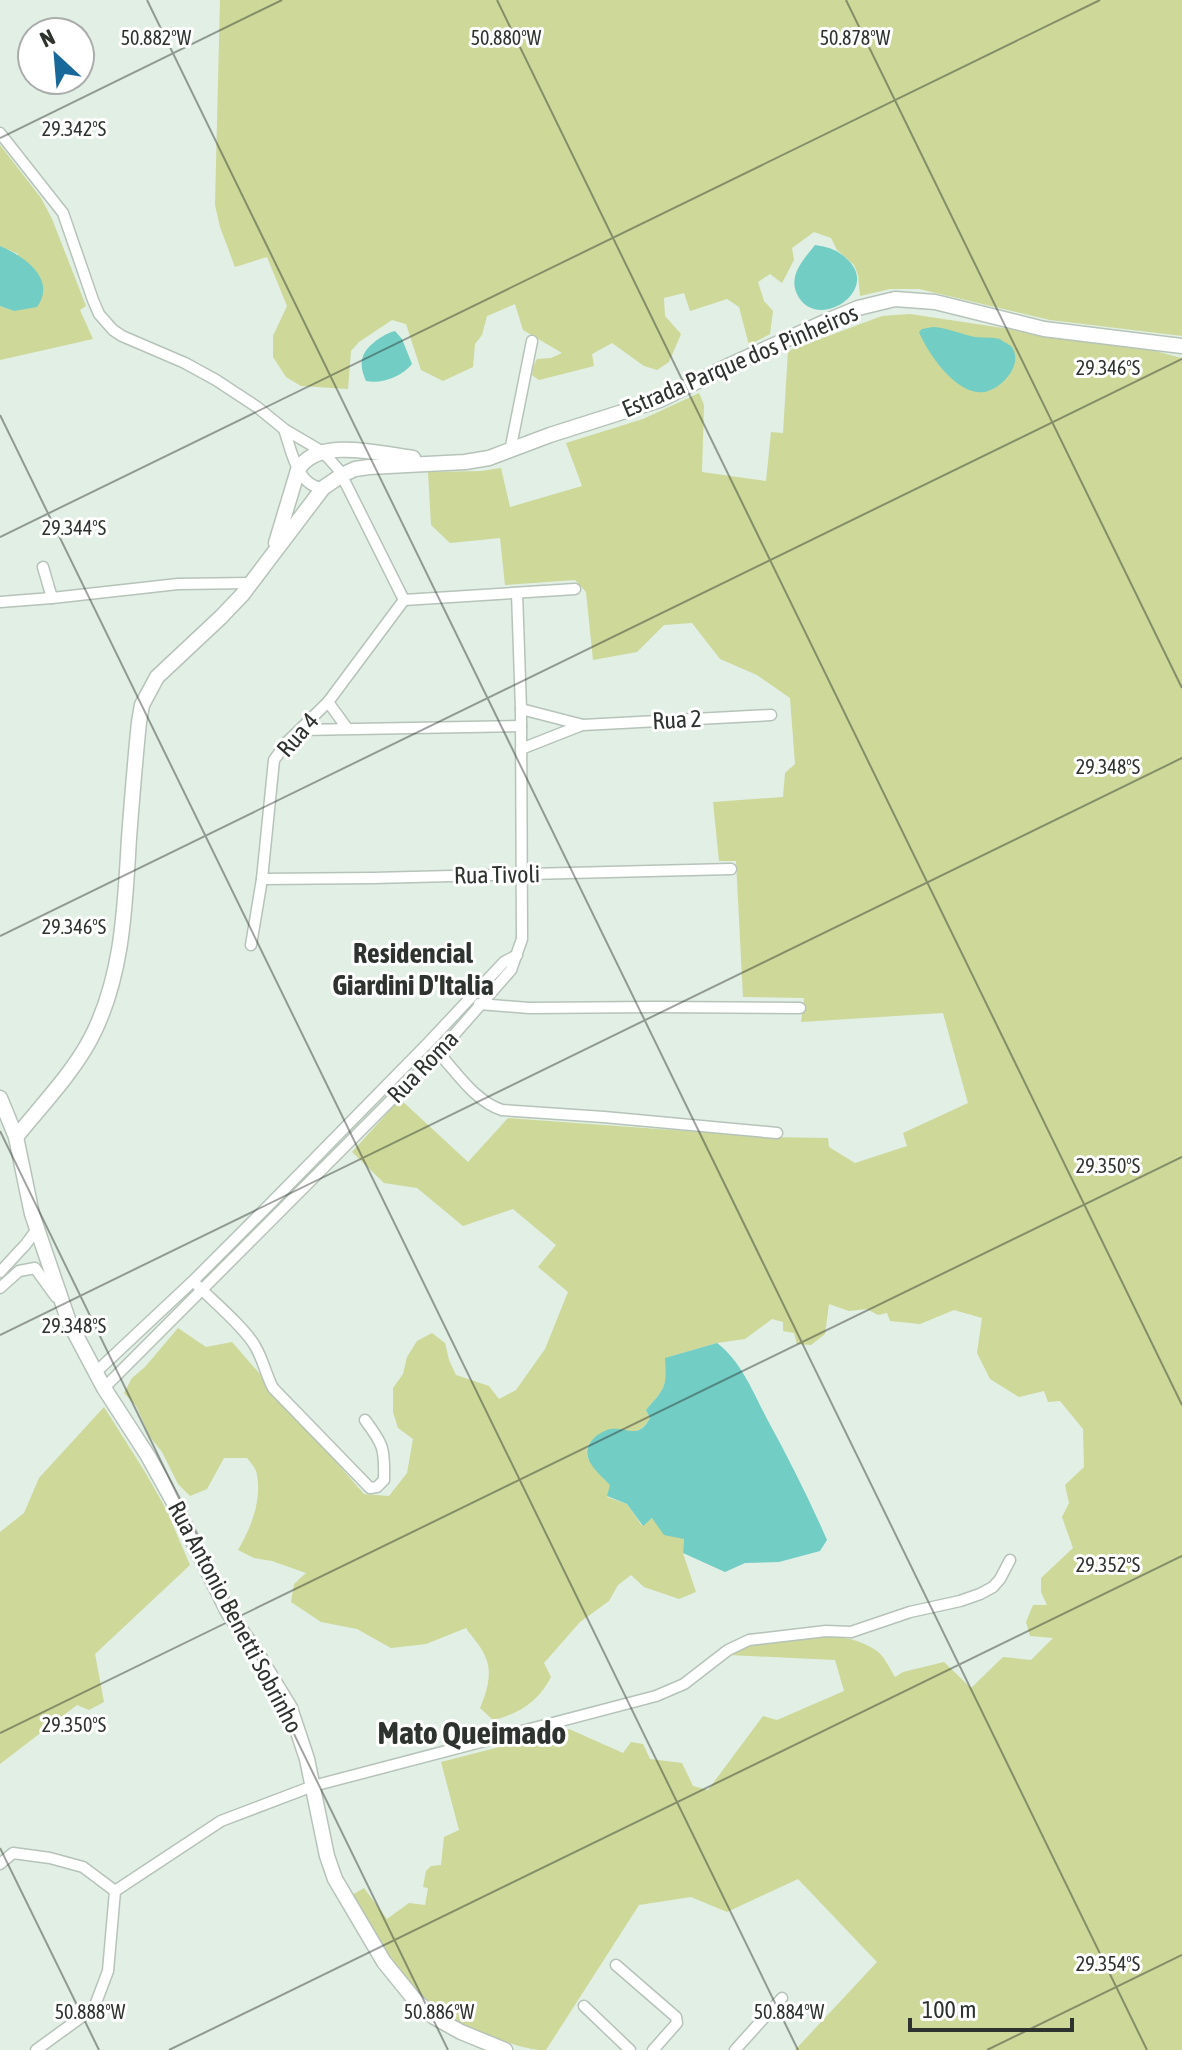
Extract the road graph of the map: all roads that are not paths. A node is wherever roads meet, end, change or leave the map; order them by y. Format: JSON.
{"nodes":[{"id":1,"x":0,"y":133,"type":"edge"},
{"id":2,"x":532,"y":341,"type":"dead end"},
{"id":3,"x":1182,"y":346,"type":"edge"},
{"id":4,"x":284,"y":429,"type":"junction"},
{"id":5,"x":510,"y":451,"type":"junction"},
{"id":6,"x":323,"y":452,"type":"junction"},
{"id":7,"x":444,"y":463,"type":"junction"},
{"id":8,"x":298,"y":470,"type":"junction"},
{"id":9,"x":342,"y":475,"type":"junction"},
{"id":10,"x":323,"y":488,"type":"junction"},
{"id":11,"x":274,"y":551,"type":"junction"},
{"id":12,"x":43,"y":567,"type":"dead end"},
{"id":13,"x":251,"y":583,"type":"junction"},
{"id":14,"x":575,"y":589,"type":"dead end"},
{"id":15,"x":517,"y":593,"type":"junction"},
{"id":16,"x":52,"y":598,"type":"junction"},
{"id":17,"x":404,"y":600,"type":"junction"},
{"id":18,"x":0,"y":602,"type":"edge"},
{"id":19,"x":328,"y":702,"type":"junction"},
{"id":20,"x":521,"y":709,"type":"junction"},
{"id":21,"x":771,"y":715,"type":"dead end"},
{"id":22,"x":583,"y":725,"type":"junction"},
{"id":23,"x":521,"y":726,"type":"junction"},
{"id":24,"x":347,"y":728,"type":"junction"},
{"id":25,"x":300,"y":730,"type":"junction"},
{"id":26,"x":521,"y":749,"type":"junction"},
{"id":27,"x":731,"y":869,"type":"dead end"},
{"id":28,"x":521,"y":874,"type":"junction"},
{"id":29,"x":262,"y":879,"type":"junction"},
{"id":30,"x":251,"y":945,"type":"dead end"},
{"id":31,"x":476,"y":1002,"type":"junction"},
{"id":32,"x":800,"y":1008,"type":"dead end"},
{"id":33,"x":429,"y":1042,"type":"junction"},
{"id":34,"x":439,"y":1052,"type":"junction"},
{"id":35,"x":0,"y":1098,"type":"edge"},
{"id":36,"x":777,"y":1133,"type":"dead end"},
{"id":37,"x":16,"y":1137,"type":"junction"},
{"id":38,"x":267,"y":1207,"type":"junction"},
{"id":39,"x":276,"y":1217,"type":"junction"},
{"id":40,"x":37,"y":1229,"type":"junction"},
{"id":41,"x":0,"y":1272,"type":"edge"},
{"id":42,"x":193,"y":1281,"type":"junction"},
{"id":43,"x":0,"y":1288,"type":"edge"},
{"id":44,"x":202,"y":1290,"type":"junction"},
{"id":45,"x":65,"y":1310,"type":"junction"},
{"id":46,"x":96,"y":1372,"type":"junction"},
{"id":47,"x":104,"y":1388,"type":"junction"},
{"id":48,"x":365,"y":1420,"type":"dead end"},
{"id":49,"x":1010,"y":1560,"type":"dead end"},
{"id":50,"x":313,"y":1786,"type":"junction"},
{"id":51,"x":0,"y":1864,"type":"edge"},
{"id":52,"x":115,"y":1891,"type":"junction"},
{"id":53,"x":616,"y":1965,"type":"dead end"},
{"id":54,"x":782,"y":1998,"type":"dead end"},
{"id":55,"x":584,"y":2006,"type":"dead end"},
{"id":56,"x":36,"y":2050,"type":"edge"},
{"id":57,"x":505,"y":2050,"type":"edge"},
{"id":58,"x":630,"y":2050,"type":"edge"},
{"id":59,"x":653,"y":2050,"type":"edge"},
{"id":60,"x":735,"y":2050,"type":"edge"}],
"edges":[{"from":1,"to":4,"type":"street"},
{"from":2,"to":5,"type":"street"},
{"from":3,"to":5,"type":"street","name":"Estrada Parque dos Pinheiros"},
{"from":4,"to":6,"type":"street"},
{"from":4,"to":8,"type":"street"},
{"from":5,"to":7,"type":"street","name":"Estrada Parque dos Pinheiros"},
{"from":6,"to":7,"type":"street","name":"Estrada Parque dos Pinheiros"},
{"from":6,"to":8,"type":"street"},
{"from":6,"to":9,"type":"street"},
{"from":7,"to":9,"type":"street","name":"Estrada Parque dos Pinheiros"},
{"from":8,"to":10,"type":"street"},
{"from":8,"to":11,"type":"street","name":"Estrada Parque dos Pinheiros"},
{"from":9,"to":10,"type":"street","name":"Estrada Parque dos Pinheiros"},
{"from":9,"to":17,"type":"street"},
{"from":10,"to":11,"type":"street","name":"Estrada Parque dos Pinheiros"},
{"from":11,"to":13,"type":"street","name":"Estrada Parque dos Pinheiros"},
{"from":12,"to":16,"type":"street"},
{"from":13,"to":16,"type":"street"},
{"from":13,"to":37,"type":"street","name":"Estrada Parque dos Pinheiros"},
{"from":14,"to":15,"type":"street"},
{"from":15,"to":17,"type":"street"},
{"from":15,"to":20,"type":"street"},
{"from":16,"to":18,"type":"street"},
{"from":17,"to":19,"type":"street","name":"Rua 4"},
{"from":19,"to":24,"type":"street"},
{"from":19,"to":25,"type":"street","name":"Rua 4"},
{"from":20,"to":22,"type":"street","name":"Rua 2"},
{"from":20,"to":23,"type":"street"},
{"from":21,"to":22,"type":"street","name":"Rua 2"},
{"from":22,"to":26,"type":"street","name":"Rua 2"},
{"from":23,"to":24,"type":"street"},
{"from":23,"to":26,"type":"street"},
{"from":24,"to":25,"type":"street"},
{"from":25,"to":29,"type":"street","name":"Rua 4"},
{"from":26,"to":28,"type":"street"},
{"from":27,"to":28,"type":"street","name":"Rua Tivoli"},
{"from":28,"to":29,"type":"street","name":"Rua Tivoli"},
{"from":28,"to":31,"type":"street","name":"Rua Roma"},
{"from":29,"to":30,"type":"street","name":"Rua 4"},
{"from":31,"to":32,"type":"street"},
{"from":31,"to":33,"type":"street","name":"Rua Roma"},
{"from":31,"to":34,"type":"street","name":"Rua Roma"},
{"from":33,"to":34,"type":"street"},
{"from":33,"to":38,"type":"street","name":"Rua Roma"},
{"from":34,"to":36,"type":"street"},
{"from":34,"to":39,"type":"street","name":"Rua Roma"},
{"from":35,"to":37,"type":"street","name":"Rua Antonio Benetti Sobrinho"},
{"from":37,"to":40,"type":"street","name":"Rua Antonio Benetti Sobrinho"},
{"from":38,"to":39,"type":"street"},
{"from":38,"to":42,"type":"street","name":"Rua Roma"},
{"from":39,"to":44,"type":"street","name":"Rua Roma"},
{"from":40,"to":41,"type":"street"},
{"from":40,"to":45,"type":"street","name":"Rua Antonio Benetti Sobrinho"},
{"from":42,"to":44,"type":"street"},
{"from":42,"to":46,"type":"street","name":"Rua Roma"},
{"from":43,"to":45,"type":"street"},
{"from":44,"to":47,"type":"street","name":"Rua Roma"},
{"from":44,"to":48,"type":"street"},
{"from":45,"to":46,"type":"street","name":"Rua Antonio Benetti Sobrinho"},
{"from":46,"to":47,"type":"street","name":"Rua Antonio Benetti Sobrinho"},
{"from":47,"to":50,"type":"street","name":"Rua Antonio Benetti Sobrinho"},
{"from":49,"to":50,"type":"street"},
{"from":50,"to":52,"type":"street"},
{"from":50,"to":57,"type":"street","name":"Rua Antonio Benetti Sobrinho"},
{"from":51,"to":52,"type":"street"},
{"from":52,"to":56,"type":"street"},
{"from":53,"to":59,"type":"street"},
{"from":54,"to":60,"type":"street"},
{"from":55,"to":58,"type":"street"}]}
